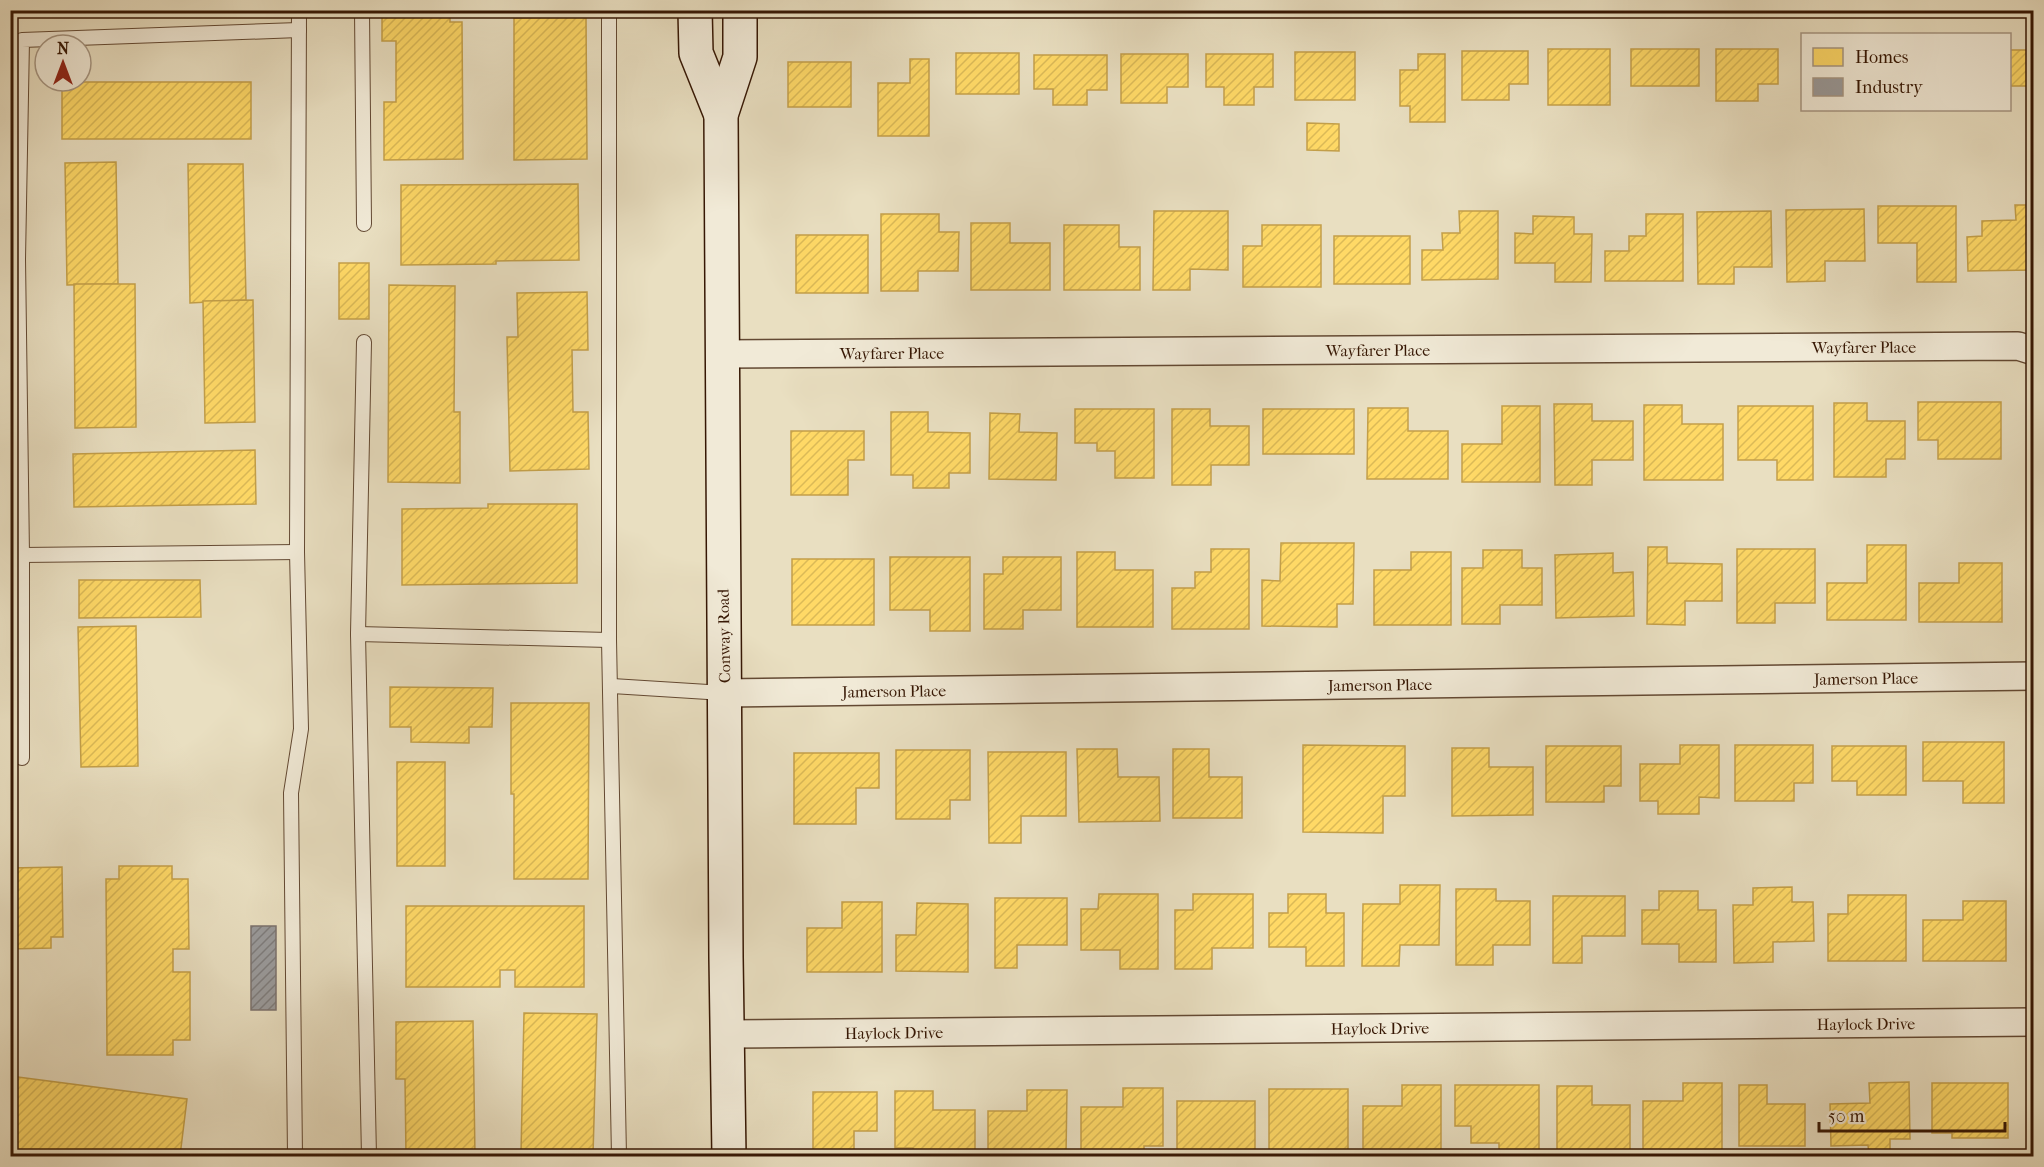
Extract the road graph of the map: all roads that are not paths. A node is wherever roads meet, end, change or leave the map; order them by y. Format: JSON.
{"nodes":[{"id":1,"x":299,"y":10,"type":"edge"},
{"id":2,"x":362,"y":10,"type":"edge"},
{"id":3,"x":609,"y":10,"type":"edge"},
{"id":4,"x":695,"y":10,"type":"edge"},
{"id":5,"x":740,"y":10,"type":"edge"},
{"id":6,"x":300,"y":30,"type":"junction"},
{"id":7,"x":721,"y":115,"type":"junction"},
{"id":8,"x":364,"y":224,"type":"dead end"},
{"id":9,"x":14,"y":259,"type":"edge"},
{"id":10,"x":363,"y":342,"type":"dead end"},
{"id":11,"x":2034,"y":351,"type":"edge"},
{"id":12,"x":721,"y":354,"type":"junction"},
{"id":13,"x":297,"y":552,"type":"junction"},
{"id":14,"x":22,"y":555,"type":"junction"},
{"id":15,"x":358,"y":634,"type":"junction"},
{"id":16,"x":609,"y":640,"type":"junction"},
{"id":17,"x":2034,"y":676,"type":"edge"},
{"id":18,"x":612,"y":686,"type":"junction"},
{"id":19,"x":724,"y":693,"type":"junction"},
{"id":20,"x":22,"y":758,"type":"dead end"},
{"id":21,"x":2034,"y":1022,"type":"edge"},
{"id":22,"x":728,"y":1034,"type":"junction"},
{"id":23,"x":295,"y":1156,"type":"edge"},
{"id":24,"x":369,"y":1156,"type":"edge"},
{"id":25,"x":619,"y":1156,"type":"edge"},
{"id":26,"x":729,"y":1156,"type":"edge"}],
"edges":[{"from":1,"to":6,"type":"lane"},
{"from":2,"to":8,"type":"lane"},
{"from":3,"to":16,"type":"lane"},
{"from":4,"to":7,"type":"main road","name":"Conway Road"},
{"from":5,"to":7,"type":"main road","name":"Conway Road"},
{"from":6,"to":9,"type":"lane"},
{"from":6,"to":13,"type":"lane"},
{"from":7,"to":12,"type":"main road","name":"Conway Road"},
{"from":9,"to":14,"type":"lane"},
{"from":10,"to":15,"type":"lane"},
{"from":11,"to":12,"type":"street","name":"Wayfarer Place"},
{"from":12,"to":19,"type":"main road","name":"Conway Road"},
{"from":13,"to":14,"type":"lane"},
{"from":13,"to":23,"type":"lane"},
{"from":14,"to":20,"type":"lane"},
{"from":15,"to":16,"type":"lane"},
{"from":15,"to":24,"type":"lane"},
{"from":16,"to":18,"type":"lane"},
{"from":17,"to":19,"type":"street","name":"Jamerson Place"},
{"from":18,"to":19,"type":"lane"},
{"from":18,"to":25,"type":"lane"},
{"from":19,"to":22,"type":"main road","name":"Conway Road"},
{"from":21,"to":22,"type":"street","name":"Haylock Drive"},
{"from":22,"to":26,"type":"main road","name":"Conway Road"}]}
